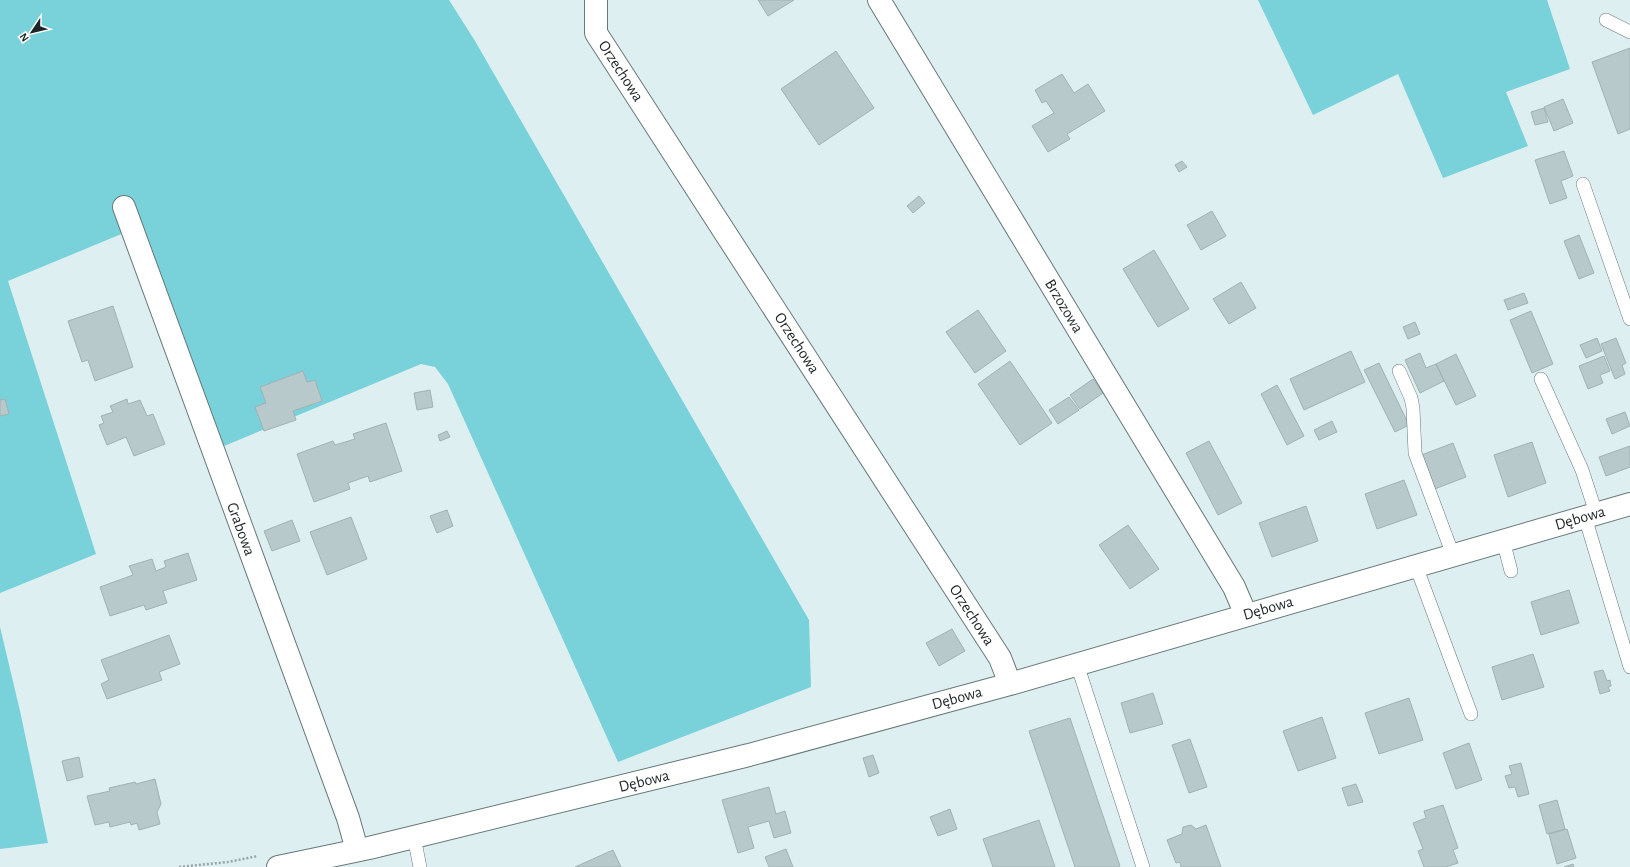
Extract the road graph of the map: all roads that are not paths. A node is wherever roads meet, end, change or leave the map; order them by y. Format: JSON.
{"nodes":[{"id":1,"x":596,"y":0,"type":"edge"},
{"id":2,"x":879,"y":0,"type":"edge"},
{"id":3,"x":1606,"y":20,"type":"dead end"},
{"id":4,"x":1630,"y":32,"type":"edge"},
{"id":5,"x":1583,"y":184,"type":"dead end"},
{"id":6,"x":124,"y":207,"type":"dead end"},
{"id":7,"x":1630,"y":320,"type":"edge"},
{"id":8,"x":1399,"y":371,"type":"dead end"},
{"id":9,"x":1541,"y":379,"type":"dead end"},
{"id":10,"x":1630,"y":504,"type":"edge"},
{"id":11,"x":1591,"y":515,"type":"junction"},
{"id":12,"x":1503,"y":540,"type":"junction"},
{"id":13,"x":1453,"y":555,"type":"junction"},
{"id":14,"x":1416,"y":566,"type":"junction"},
{"id":15,"x":1511,"y":571,"type":"dead end"},
{"id":16,"x":1246,"y":614,"type":"junction"},
{"id":17,"x":1077,"y":664,"type":"junction"},
{"id":18,"x":1630,"y":667,"type":"edge"},
{"id":19,"x":1010,"y":684,"type":"junction"},
{"id":20,"x":1471,"y":714,"type":"dead end"},
{"id":21,"x":414,"y":836,"type":"junction"},
{"id":22,"x":358,"y":850,"type":"junction"},
{"id":23,"x":278,"y":867,"type":"edge"},
{"id":24,"x":420,"y":867,"type":"edge"},
{"id":25,"x":1143,"y":867,"type":"edge"}],
"edges":[{"from":1,"to":19,"type":"street","name":"Orzechowa"},
{"from":2,"to":16,"type":"street","name":"Brzozowa"},
{"from":3,"to":4,"type":"lane"},
{"from":5,"to":7,"type":"lane"},
{"from":6,"to":22,"type":"street","name":"Grabowa"},
{"from":8,"to":13,"type":"lane"},
{"from":9,"to":11,"type":"lane"},
{"from":10,"to":11,"type":"street","name":"Dębowa"},
{"from":11,"to":12,"type":"street","name":"Dębowa"},
{"from":11,"to":18,"type":"lane"},
{"from":12,"to":13,"type":"street","name":"Dębowa"},
{"from":12,"to":15,"type":"lane"},
{"from":13,"to":14,"type":"street","name":"Dębowa"},
{"from":14,"to":16,"type":"street","name":"Dębowa"},
{"from":14,"to":20,"type":"lane"},
{"from":16,"to":17,"type":"street","name":"Dębowa"},
{"from":17,"to":19,"type":"street","name":"Dębowa"},
{"from":17,"to":25,"type":"lane"},
{"from":19,"to":21,"type":"street","name":"Dębowa"},
{"from":21,"to":22,"type":"street","name":"Dębowa"},
{"from":21,"to":24,"type":"lane"},
{"from":22,"to":23,"type":"street","name":"Dębowa"}]}
